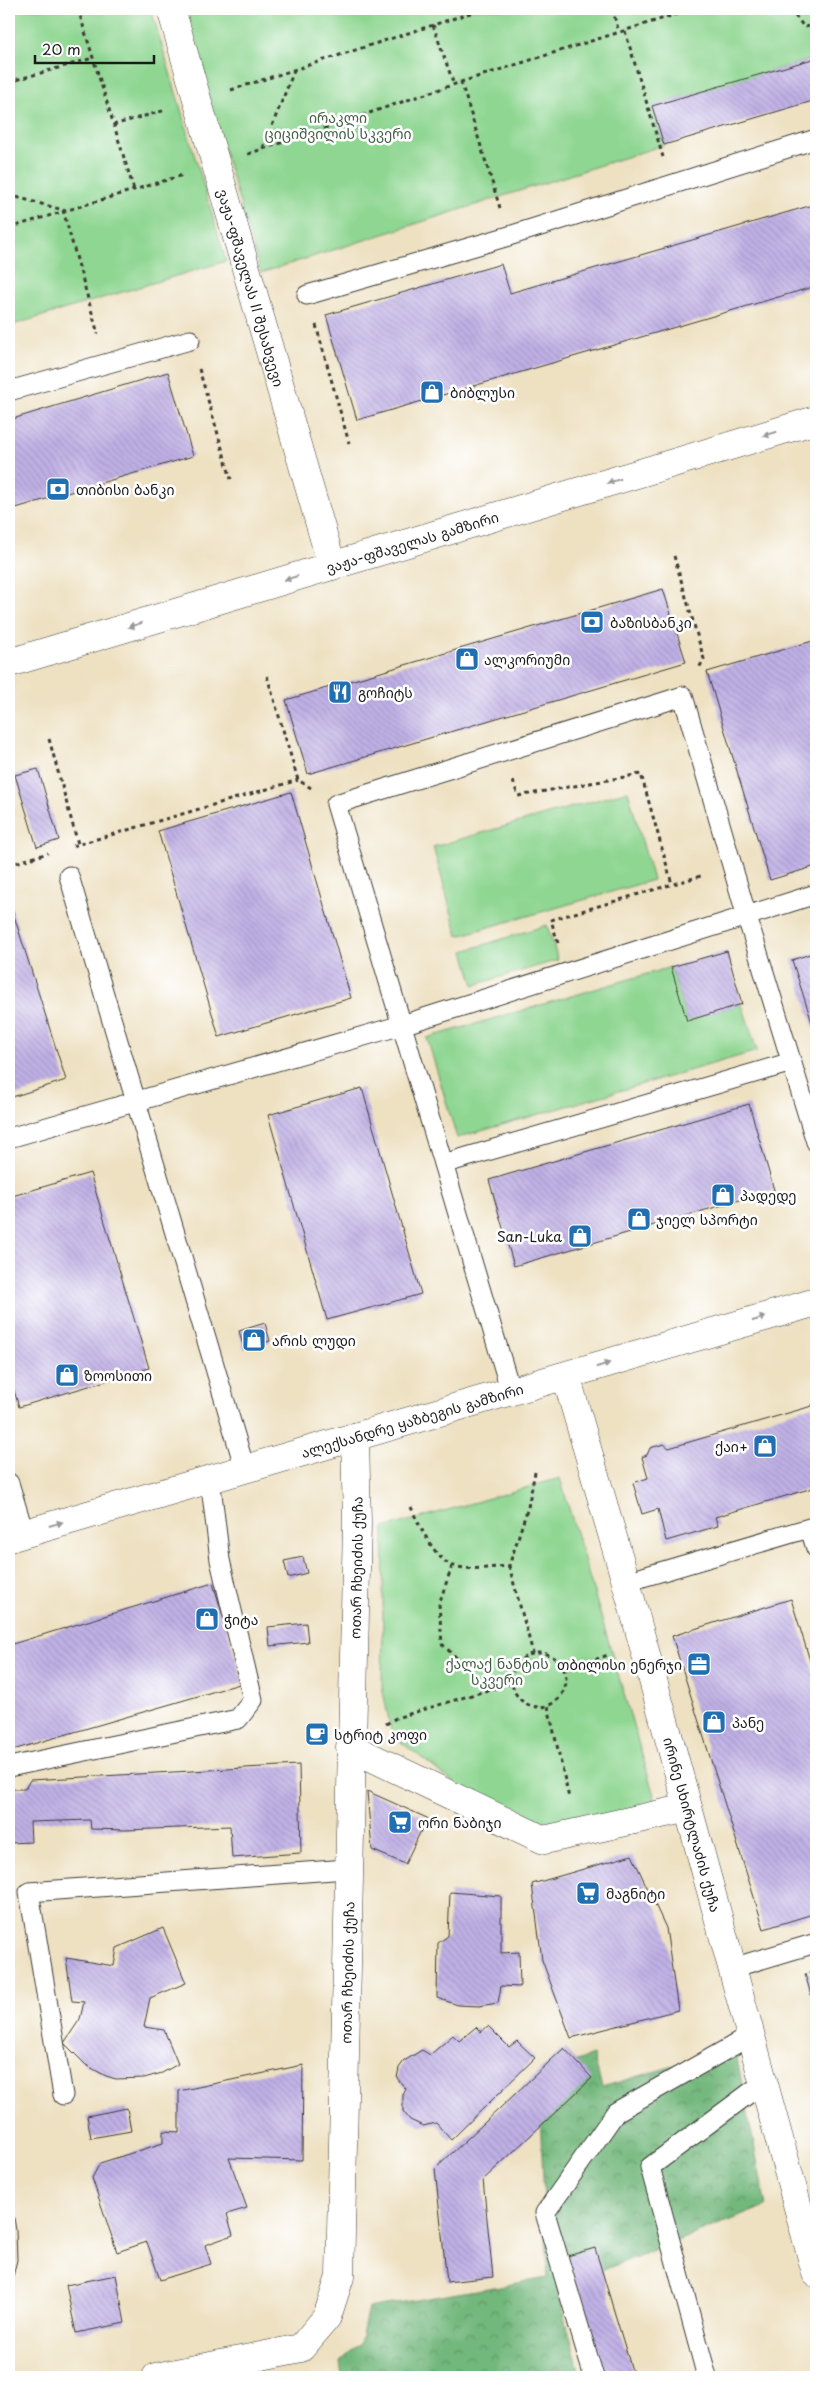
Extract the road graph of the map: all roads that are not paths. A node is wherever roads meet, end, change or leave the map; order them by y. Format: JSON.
{"nodes":[{"id":1,"x":171,"y":9,"type":"edge"},
{"id":2,"x":816,"y":139,"type":"edge"},
{"id":3,"x":307,"y":295,"type":"road end"},
{"id":4,"x":190,"y":340,"type":"road end"},
{"id":5,"x":9,"y":391,"type":"edge"},
{"id":6,"x":816,"y":420,"type":"edge"},
{"id":7,"x":332,"y":566,"type":"junction"},
{"id":8,"x":9,"y":663,"type":"edge"},
{"id":9,"x":69,"y":876,"type":"road end"},
{"id":10,"x":816,"y":894,"type":"edge"},
{"id":11,"x":746,"y":917,"type":"junction"},
{"id":12,"x":402,"y":1025,"type":"junction"},
{"id":13,"x":792,"y":1062,"type":"junction"},
{"id":14,"x":136,"y":1101,"type":"junction"},
{"id":15,"x":9,"y":1138,"type":"edge"},
{"id":16,"x":816,"y":1142,"type":"edge"},
{"id":17,"x":443,"y":1164,"type":"junction"},
{"id":18,"x":816,"y":1302,"type":"edge"},
{"id":19,"x":566,"y":1376,"type":"junction"},
{"id":20,"x":511,"y":1392,"type":"junction"},
{"id":21,"x":355,"y":1437,"type":"junction"},
{"id":22,"x":245,"y":1469,"type":"junction"},
{"id":23,"x":210,"y":1478,"type":"junction"},
{"id":24,"x":9,"y":1483,"type":"edge"},
{"id":25,"x":813,"y":1528,"type":"edge"},
{"id":26,"x":16,"y":1535,"type":"edge"},
{"id":27,"x":816,"y":1548,"type":"edge"},
{"id":28,"x":626,"y":1582,"type":"junction"},
{"id":29,"x":350,"y":1746,"type":"junction"},
{"id":30,"x":9,"y":1767,"type":"edge"},
{"id":31,"x":688,"y":1808,"type":"junction"},
{"id":32,"x":348,"y":1869,"type":"junction"},
{"id":33,"x":816,"y":1944,"type":"edge"},
{"id":34,"x":732,"y":1968,"type":"junction"},
{"id":35,"x":750,"y":2036,"type":"junction"},
{"id":36,"x":763,"y":2083,"type":"junction"},
{"id":37,"x":63,"y":2095,"type":"dead end"},
{"id":38,"x":816,"y":2273,"type":"edge"},
{"id":39,"x":156,"y":2377,"type":"edge"},
{"id":40,"x":594,"y":2377,"type":"edge"},
{"id":41,"x":708,"y":2377,"type":"edge"}],
"edges":[{"from":1,"to":7,"type":"street","name":"ვაჟა-ფშაველას II შესახვევი"},
{"from":2,"to":3,"type":"lane"},
{"from":4,"to":5,"type":"lane"},
{"from":6,"to":7,"type":"street","name":"ვაჟა-ფშაველას გამზირი","one_way":true},
{"from":7,"to":8,"type":"street","name":"ვაჟა-ფშაველას გამზირი","one_way":true},
{"from":9,"to":14,"type":"lane"},
{"from":10,"to":11,"type":"lane"},
{"from":11,"to":12,"type":"lane"},
{"from":11,"to":12,"type":"lane"},
{"from":11,"to":13,"type":"lane"},
{"from":12,"to":14,"type":"lane"},
{"from":12,"to":17,"type":"lane"},
{"from":13,"to":16,"type":"lane"},
{"from":13,"to":17,"type":"lane"},
{"from":14,"to":15,"type":"lane"},
{"from":14,"to":22,"type":"lane"},
{"from":17,"to":20,"type":"lane"},
{"from":19,"to":18,"type":"street","name":"ალექსანდრე ყაზბეგის გამზირი","one_way":true},
{"from":19,"to":20,"type":"street","name":"ალექსანდრე ყაზბეგის გამზირი"},
{"from":19,"to":28,"type":"street","name":"ირინე სხირტლაძის ქუჩა"},
{"from":20,"to":21,"type":"street","name":"ალექსანდრე ყაზბეგის გამზირი"},
{"from":21,"to":22,"type":"street","name":"ალექსანდრე ყაზბეგის გამზირი"},
{"from":21,"to":29,"type":"street","name":"ოთარ ჩხეიძის ქუჩა"},
{"from":22,"to":23,"type":"street","name":"ალექსანდრე ყაზბეგის გამზირი"},
{"from":26,"to":23,"type":"street","name":"ალექსანდრე ყაზბეგის გამზირი","one_way":true},
{"from":23,"to":30,"type":"lane"},
{"from":24,"to":26,"type":"lane"},
{"from":25,"to":27,"type":"lane"},
{"from":25,"to":28,"type":"lane"},
{"from":28,"to":31,"type":"street","name":"ირინე სხირტლაძის ქუჩა"},
{"from":29,"to":31,"type":"street"},
{"from":29,"to":32,"type":"street","name":"ოთარ ჩხეიძის ქუჩა"},
{"from":31,"to":34,"type":"street","name":"ირინე სხირტლაძის ქუჩა"},
{"from":32,"to":37,"type":"lane"},
{"from":32,"to":39,"type":"street","name":"ოთარ ჩხეიძის ქუჩა"},
{"from":33,"to":34,"type":"lane"},
{"from":34,"to":35,"type":"street","name":"ირინე სხირტლაძის ქუჩა"},
{"from":35,"to":36,"type":"street","name":"ირინე სხირტლაძის ქუჩა"},
{"from":35,"to":40,"type":"lane"},
{"from":36,"to":38,"type":"street","name":"ირინე სხირტლაძის ქუჩა"},
{"from":36,"to":41,"type":"lane"}]}
